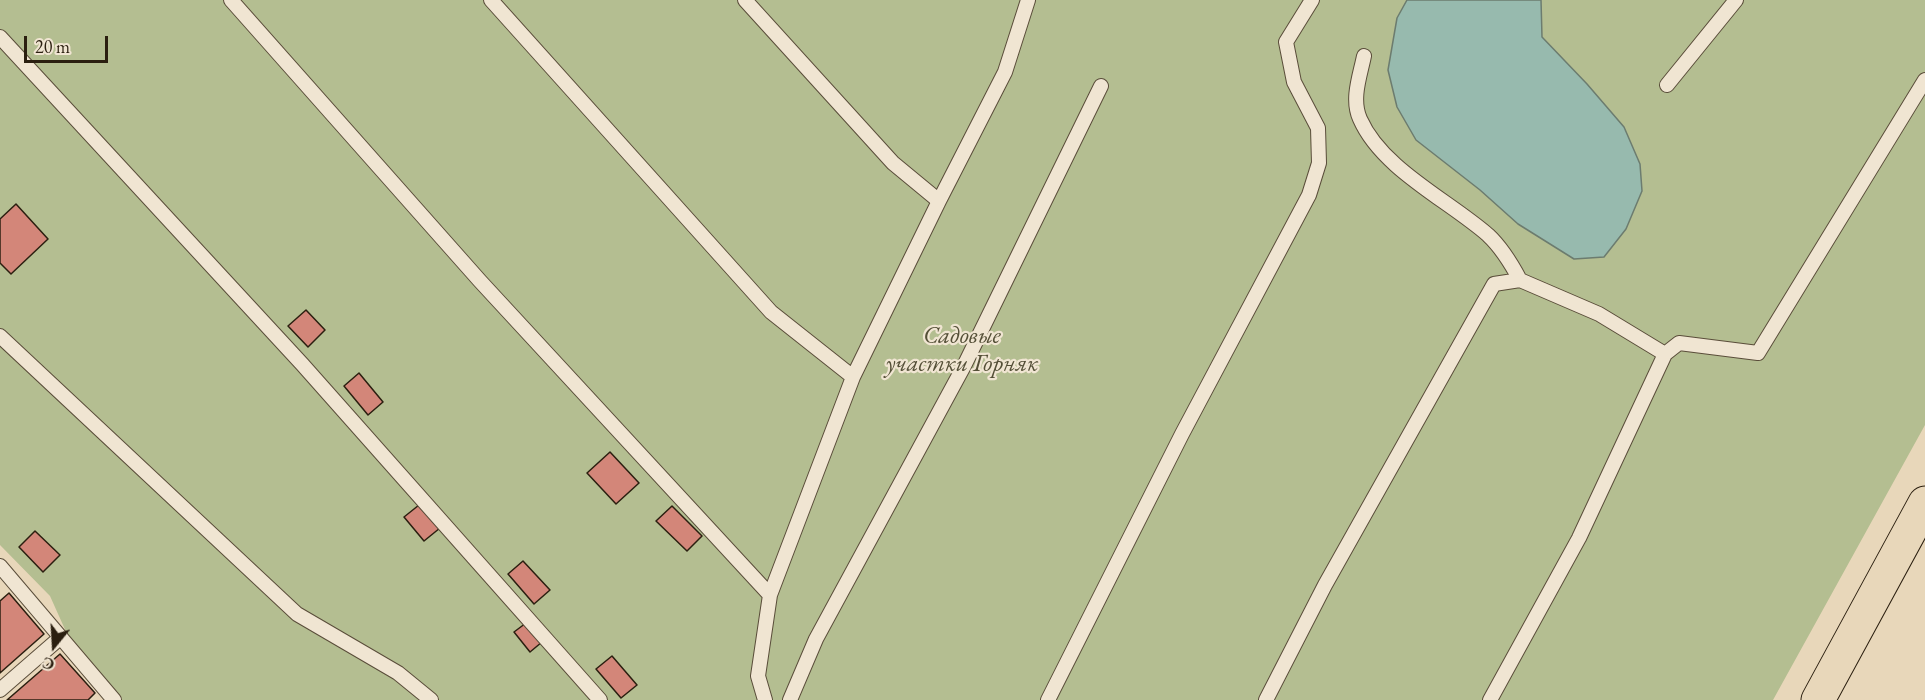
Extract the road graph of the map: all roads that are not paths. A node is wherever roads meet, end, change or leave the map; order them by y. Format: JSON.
{"nodes":[{"id":1,"x":231,"y":0,"type":"edge"},
{"id":2,"x":490,"y":0,"type":"edge"},
{"id":3,"x":745,"y":0,"type":"edge"},
{"id":4,"x":1312,"y":0,"type":"edge"},
{"id":5,"x":1736,"y":0,"type":"edge"},
{"id":6,"x":1022,"y":4,"type":"edge"},
{"id":7,"x":0,"y":38,"type":"edge"},
{"id":8,"x":1364,"y":56,"type":"dead end"},
{"id":9,"x":1925,"y":80,"type":"edge"},
{"id":10,"x":1667,"y":85,"type":"dead end"},
{"id":11,"x":1101,"y":86,"type":"dead end"},
{"id":12,"x":939,"y":201,"type":"junction"},
{"id":13,"x":1520,"y":280,"type":"junction"},
{"id":14,"x":0,"y":336,"type":"edge"},
{"id":15,"x":1665,"y":354,"type":"junction"},
{"id":16,"x":853,"y":377,"type":"junction"},
{"id":17,"x":1925,"y":503,"type":"edge"},
{"id":18,"x":0,"y":566,"type":"edge"},
{"id":19,"x":5,"y":583,"type":"edge"},
{"id":20,"x":770,"y":595,"type":"junction"},
{"id":21,"x":61,"y":637,"type":"junction"},
{"id":22,"x":0,"y":690,"type":"edge"},
{"id":23,"x":109,"y":698,"type":"edge"},
{"id":24,"x":431,"y":700,"type":"edge"},
{"id":25,"x":600,"y":700,"type":"edge"},
{"id":26,"x":765,"y":700,"type":"edge"},
{"id":27,"x":790,"y":700,"type":"edge"},
{"id":28,"x":1048,"y":700,"type":"edge"},
{"id":29,"x":1266,"y":700,"type":"edge"},
{"id":30,"x":1490,"y":700,"type":"edge"},
{"id":31,"x":1818,"y":700,"type":"edge"}],
"edges":[{"from":1,"to":20,"type":"lane"},
{"from":2,"to":16,"type":"lane"},
{"from":3,"to":12,"type":"lane"},
{"from":4,"to":28,"type":"lane"},
{"from":5,"to":10,"type":"lane"},
{"from":6,"to":12,"type":"lane"},
{"from":7,"to":25,"type":"lane"},
{"from":8,"to":13,"type":"lane"},
{"from":9,"to":15,"type":"lane"},
{"from":11,"to":27,"type":"lane"},
{"from":12,"to":16,"type":"lane"},
{"from":13,"to":15,"type":"lane"},
{"from":13,"to":29,"type":"lane"},
{"from":14,"to":24,"type":"lane"},
{"from":15,"to":30,"type":"lane"},
{"from":16,"to":20,"type":"lane"},
{"from":17,"to":31,"type":"main road"},
{"from":18,"to":19,"type":"lane"},
{"from":19,"to":21,"type":"lane"},
{"from":20,"to":26,"type":"lane"},
{"from":21,"to":22,"type":"lane"},
{"from":21,"to":23,"type":"lane"}]}
